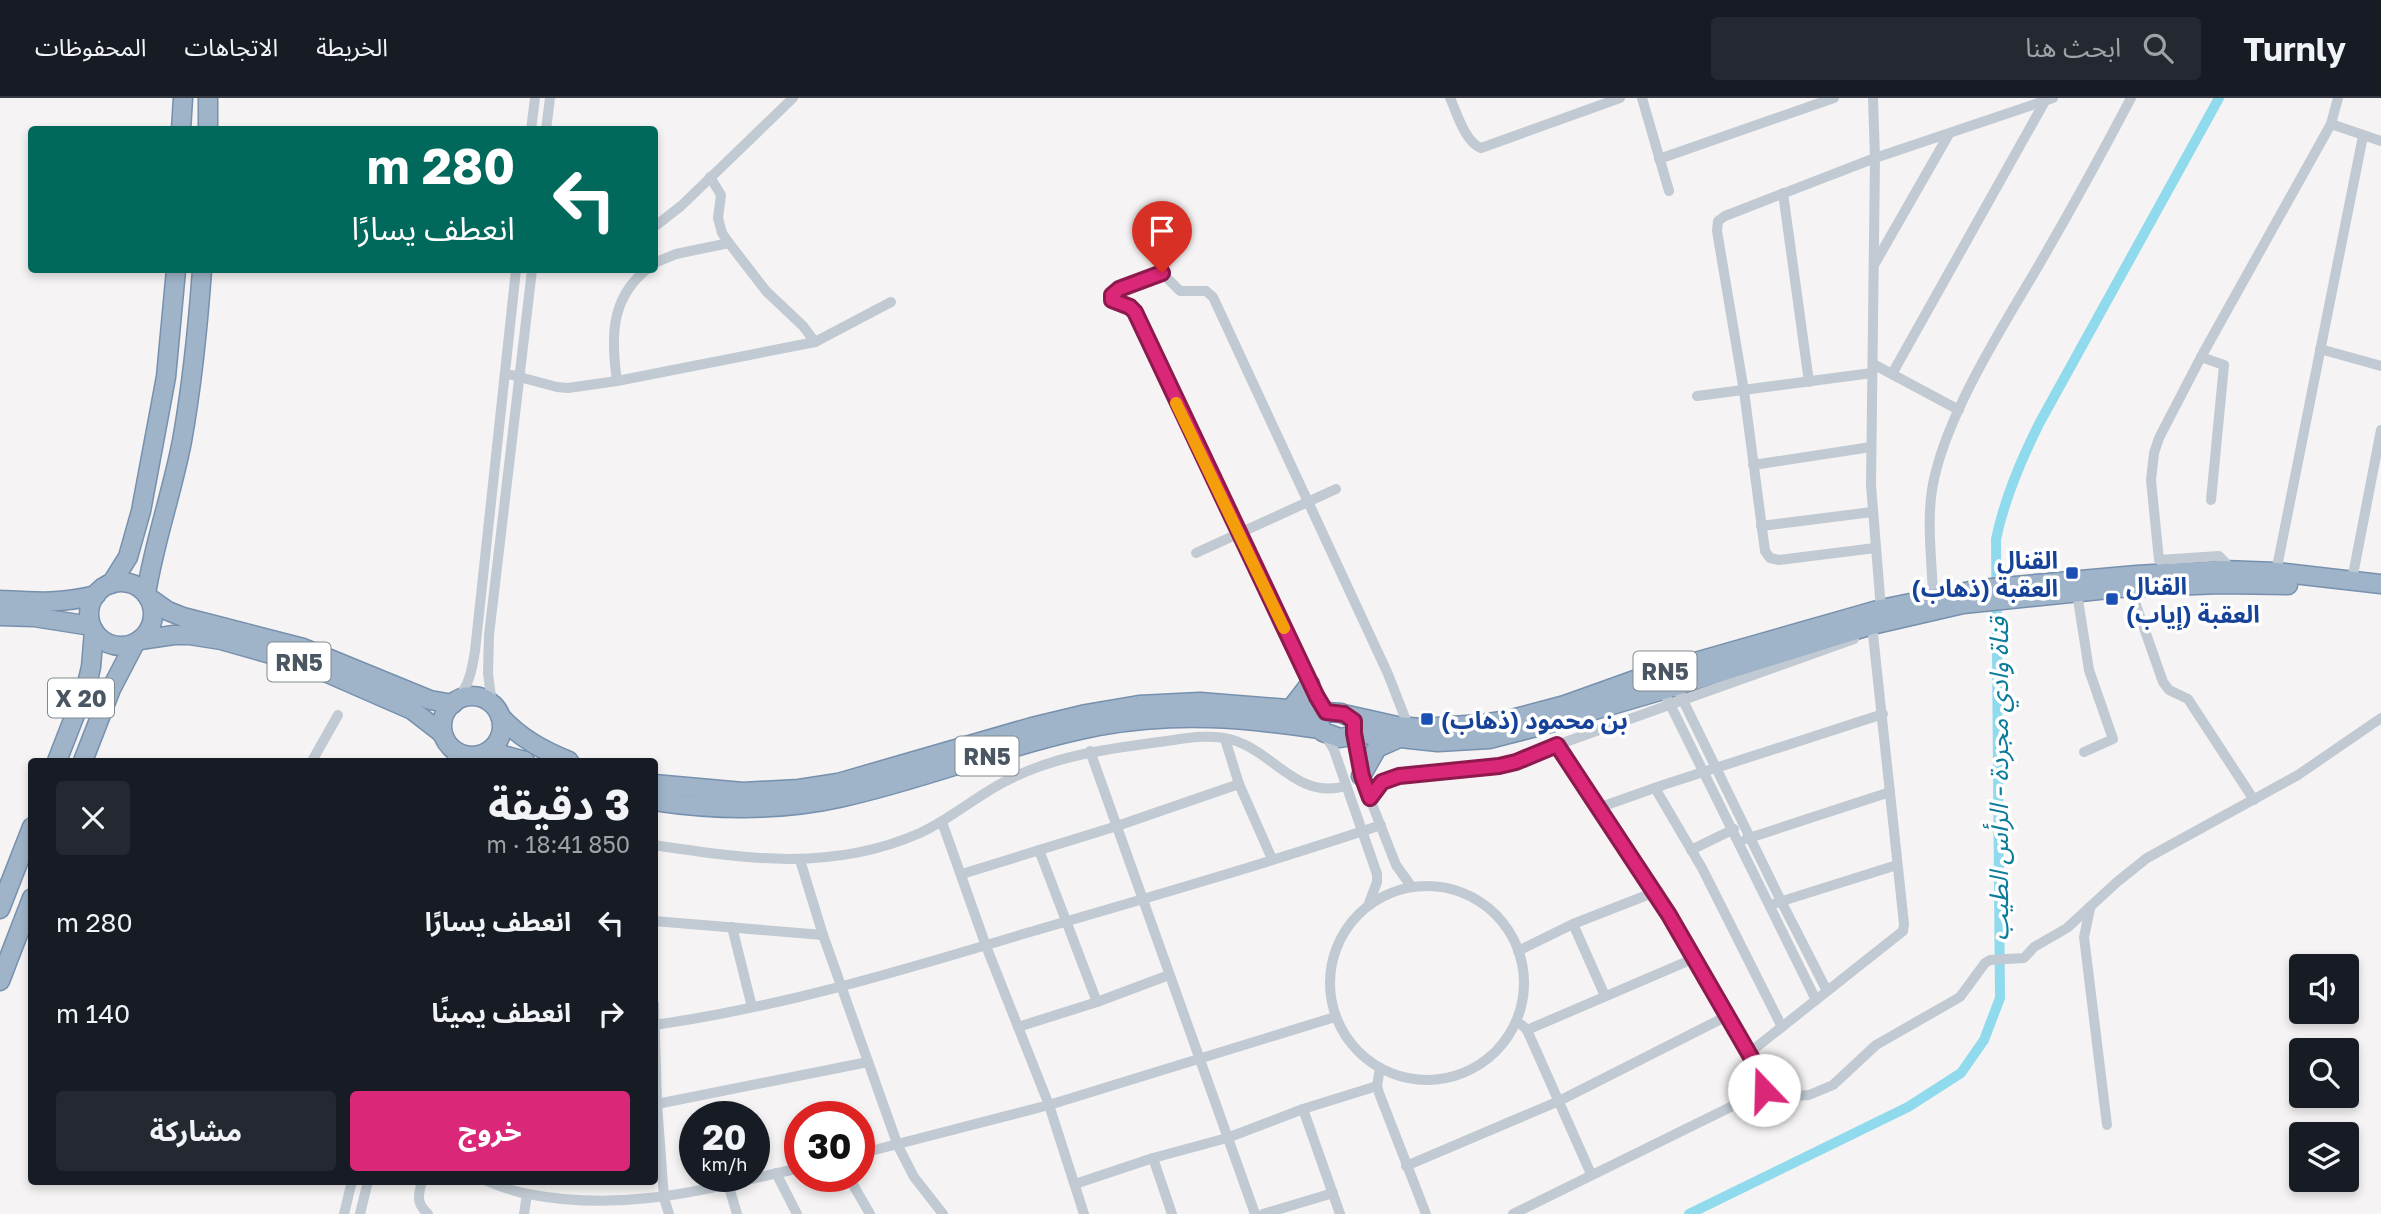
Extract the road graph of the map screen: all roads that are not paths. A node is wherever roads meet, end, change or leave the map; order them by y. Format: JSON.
{"nodes":[{"id":1,"x":183,"y":98,"type":"edge"},
{"id":2,"x":208,"y":98,"type":"edge"},
{"id":3,"x":535,"y":98,"type":"edge"},
{"id":4,"x":550,"y":98,"type":"edge"},
{"id":5,"x":793,"y":98,"type":"edge"},
{"id":6,"x":1450,"y":98,"type":"edge"},
{"id":7,"x":1620,"y":98,"type":"edge"},
{"id":8,"x":1642,"y":98,"type":"edge"},
{"id":9,"x":1834,"y":98,"type":"edge"},
{"id":10,"x":1873,"y":98,"type":"edge"},
{"id":11,"x":2131,"y":98,"type":"edge"},
{"id":12,"x":2338,"y":98,"type":"edge"},
{"id":13,"x":2049,"y":99,"type":"edge"},
{"id":14,"x":2331,"y":124,"type":"junction"},
{"id":15,"x":181,"y":126,"type":"edge"},
{"id":16,"x":208,"y":126,"type":"edge"},
{"id":17,"x":532,"y":126,"type":"edge"},
{"id":18,"x":546,"y":126,"type":"edge"},
{"id":19,"x":1949,"y":134,"type":"junction"},
{"id":20,"x":2362,"y":136,"type":"junction"},
{"id":21,"x":2381,"y":141,"type":"edge"},
{"id":22,"x":1875,"y":158,"type":"junction"},
{"id":23,"x":1659,"y":159,"type":"junction"},
{"id":24,"x":710,"y":177,"type":"junction"},
{"id":25,"x":1669,"y":191,"type":"dead end"},
{"id":26,"x":1783,"y":193,"type":"junction"},
{"id":27,"x":658,"y":224,"type":"edge"},
{"id":28,"x":729,"y":243,"type":"junction"},
{"id":29,"x":658,"y":262,"type":"edge"},
{"id":30,"x":1873,"y":268,"type":"junction"},
{"id":31,"x":176,"y":273,"type":"edge"},
{"id":32,"x":202,"y":273,"type":"edge"},
{"id":33,"x":516,"y":273,"type":"edge"},
{"id":34,"x":532,"y":273,"type":"edge"},
{"id":35,"x":643,"y":273,"type":"edge"},
{"id":36,"x":891,"y":302,"type":"dead end"},
{"id":37,"x":815,"y":342,"type":"junction"},
{"id":38,"x":2320,"y":349,"type":"junction"},
{"id":39,"x":2201,"y":356,"type":"junction"},
{"id":40,"x":2381,"y":366,"type":"edge"},
{"id":41,"x":1873,"y":368,"type":"junction"},
{"id":42,"x":503,"y":373,"type":"junction"},
{"id":43,"x":1892,"y":374,"type":"junction"},
{"id":44,"x":519,"y":377,"type":"junction"},
{"id":45,"x":617,"y":381,"type":"junction"},
{"id":46,"x":1809,"y":382,"type":"junction"},
{"id":47,"x":1744,"y":391,"type":"junction"},
{"id":48,"x":1697,"y":396,"type":"dead end"},
{"id":49,"x":1959,"y":410,"type":"junction"},
{"id":50,"x":2381,"y":430,"type":"edge"},
{"id":51,"x":2380,"y":445,"type":"edge"},
{"id":52,"x":1871,"y":447,"type":"junction"},
{"id":53,"x":1752,"y":465,"type":"junction"},
{"id":54,"x":1336,"y":489,"type":"dead end"},
{"id":55,"x":2211,"y":500,"type":"dead end"},
{"id":56,"x":1308,"y":502,"type":"junction"},
{"id":57,"x":1872,"y":512,"type":"junction"},
{"id":58,"x":1761,"y":526,"type":"junction"},
{"id":59,"x":1239,"y":534,"type":"junction"},
{"id":60,"x":1875,"y":548,"type":"junction"},
{"id":61,"x":1196,"y":554,"type":"dead end"},
{"id":62,"x":2232,"y":570,"type":"junction"},
{"id":63,"x":2277,"y":572,"type":"junction"},
{"id":64,"x":2352,"y":580,"type":"junction"},
{"id":65,"x":111,"y":584,"type":"junction"},
{"id":66,"x":2381,"y":584,"type":"edge"},
{"id":67,"x":2130,"y":588,"type":"junction"},
{"id":68,"x":2026,"y":591,"type":"junction"},
{"id":69,"x":2077,"y":593,"type":"junction"},
{"id":70,"x":96,"y":595,"type":"junction"},
{"id":71,"x":147,"y":595,"type":"junction"},
{"id":72,"x":2381,"y":595,"type":"edge"},
{"id":73,"x":1980,"y":596,"type":"junction"},
{"id":74,"x":1933,"y":597,"type":"junction"},
{"id":75,"x":0,"y":600,"type":"edge"},
{"id":76,"x":0,"y":616,"type":"edge"},
{"id":77,"x":1875,"y":622,"type":"junction"},
{"id":78,"x":92,"y":629,"type":"junction"},
{"id":79,"x":138,"y":642,"type":"junction"},
{"id":80,"x":1310,"y":684,"type":"junction"},
{"id":81,"x":1673,"y":695,"type":"junction"},
{"id":82,"x":454,"y":703,"type":"junction"},
{"id":83,"x":496,"y":710,"type":"junction"},
{"id":84,"x":1290,"y":710,"type":"junction"},
{"id":85,"x":1883,"y":714,"type":"junction"},
{"id":86,"x":338,"y":715,"type":"dead end"},
{"id":87,"x":1348,"y":716,"type":"junction"},
{"id":88,"x":2381,"y":718,"type":"edge"},
{"id":89,"x":1324,"y":725,"type":"junction"},
{"id":90,"x":1354,"y":733,"type":"junction"},
{"id":91,"x":1403,"y":734,"type":"junction"},
{"id":92,"x":1225,"y":739,"type":"junction"},
{"id":93,"x":1557,"y":745,"type":"junction"},
{"id":94,"x":449,"y":748,"type":"edge"},
{"id":95,"x":1090,"y":751,"type":"junction"},
{"id":96,"x":2084,"y":752,"type":"dead end"},
{"id":97,"x":485,"y":755,"type":"edge"},
{"id":98,"x":58,"y":758,"type":"edge"},
{"id":99,"x":84,"y":758,"type":"edge"},
{"id":100,"x":314,"y":758,"type":"edge"},
{"id":101,"x":505,"y":758,"type":"edge"},
{"id":102,"x":563,"y":758,"type":"edge"},
{"id":103,"x":1717,"y":768,"type":"junction"},
{"id":104,"x":1705,"y":772,"type":"junction"},
{"id":105,"x":1362,"y":776,"type":"junction"},
{"id":106,"x":658,"y":784,"type":"edge"},
{"id":107,"x":1239,"y":784,"type":"junction"},
{"id":108,"x":1346,"y":786,"type":"junction"},
{"id":109,"x":1655,"y":788,"type":"junction"},
{"id":110,"x":1890,"y":792,"type":"junction"},
{"id":111,"x":1370,"y":798,"type":"junction"},
{"id":112,"x":2254,"y":800,"type":"junction"},
{"id":113,"x":658,"y":801,"type":"edge"},
{"id":114,"x":1598,"y":808,"type":"junction"},
{"id":115,"x":942,"y":822,"type":"junction"},
{"id":116,"x":1381,"y":825,"type":"junction"},
{"id":117,"x":1117,"y":826,"type":"junction"},
{"id":118,"x":1734,"y":830,"type":"junction"},
{"id":119,"x":1362,"y":831,"type":"junction"},
{"id":120,"x":28,"y":837,"type":"edge"},
{"id":121,"x":1745,"y":839,"type":"junction"},
{"id":122,"x":658,"y":846,"type":"edge"},
{"id":123,"x":1039,"y":850,"type":"junction"},
{"id":124,"x":1691,"y":850,"type":"junction"},
{"id":125,"x":1272,"y":859,"type":"junction"},
{"id":126,"x":800,"y":860,"type":"junction"},
{"id":127,"x":1897,"y":865,"type":"junction"},
{"id":128,"x":962,"y":874,"type":"junction"},
{"id":129,"x":1411,"y":886,"type":"junction"},
{"id":130,"x":1655,"y":892,"type":"junction"},
{"id":131,"x":1142,"y":900,"type":"junction"},
{"id":132,"x":1369,"y":903,"type":"junction"},
{"id":133,"x":1775,"y":903,"type":"junction"},
{"id":134,"x":2091,"y":906,"type":"junction"},
{"id":135,"x":28,"y":908,"type":"edge"},
{"id":136,"x":0,"y":909,"type":"edge"},
{"id":137,"x":658,"y":921,"type":"edge"},
{"id":138,"x":1067,"y":922,"type":"junction"},
{"id":139,"x":1573,"y":924,"type":"junction"},
{"id":140,"x":732,"y":927,"type":"junction"},
{"id":141,"x":823,"y":935,"type":"junction"},
{"id":142,"x":986,"y":946,"type":"junction"},
{"id":143,"x":1518,"y":951,"type":"junction"},
{"id":144,"x":1695,"y":958,"type":"junction"},
{"id":145,"x":1169,"y":975,"type":"junction"},
{"id":146,"x":0,"y":981,"type":"edge"},
{"id":147,"x":842,"y":988,"type":"junction"},
{"id":148,"x":1827,"y":991,"type":"junction"},
{"id":149,"x":1605,"y":996,"type":"junction"},
{"id":150,"x":1816,"y":1000,"type":"junction"},
{"id":151,"x":1097,"y":1002,"type":"junction"},
{"id":152,"x":752,"y":1007,"type":"junction"},
{"id":153,"x":1727,"y":1016,"type":"junction"},
{"id":154,"x":1335,"y":1017,"type":"junction"},
{"id":155,"x":1518,"y":1020,"type":"junction"},
{"id":156,"x":658,"y":1025,"type":"edge"},
{"id":157,"x":1018,"y":1027,"type":"junction"},
{"id":158,"x":1782,"y":1027,"type":"junction"},
{"id":159,"x":1527,"y":1030,"type":"junction"},
{"id":160,"x":1749,"y":1053,"type":"junction"},
{"id":161,"x":1199,"y":1060,"type":"junction"},
{"id":162,"x":868,"y":1062,"type":"junction"},
{"id":163,"x":1380,"y":1068,"type":"junction"},
{"id":164,"x":1377,"y":1086,"type":"junction"},
{"id":165,"x":1794,"y":1096,"type":"dead end"},
{"id":166,"x":1559,"y":1101,"type":"junction"},
{"id":167,"x":658,"y":1104,"type":"edge"},
{"id":168,"x":1049,"y":1105,"type":"junction"},
{"id":169,"x":1303,"y":1109,"type":"junction"},
{"id":170,"x":658,"y":1117,"type":"edge"},
{"id":171,"x":2107,"y":1125,"type":"dead end"},
{"id":172,"x":1227,"y":1138,"type":"junction"},
{"id":173,"x":898,"y":1146,"type":"junction"},
{"id":174,"x":875,"y":1151,"type":"edge"},
{"id":175,"x":1153,"y":1158,"type":"junction"},
{"id":176,"x":1406,"y":1166,"type":"junction"},
{"id":177,"x":784,"y":1171,"type":"edge"},
{"id":178,"x":776,"y":1173,"type":"junction"},
{"id":179,"x":770,"y":1174,"type":"edge"},
{"id":180,"x":1591,"y":1174,"type":"junction"},
{"id":181,"x":1075,"y":1184,"type":"junction"},
{"id":182,"x":351,"y":1185,"type":"edge"},
{"id":183,"x":367,"y":1185,"type":"edge"},
{"id":184,"x":421,"y":1185,"type":"edge"},
{"id":185,"x":499,"y":1185,"type":"edge"},
{"id":186,"x":691,"y":1192,"type":"edge"},
{"id":187,"x":730,"y":1192,"type":"edge"},
{"id":188,"x":857,"y":1192,"type":"edge"},
{"id":189,"x":1332,"y":1193,"type":"junction"},
{"id":190,"x":527,"y":1194,"type":"junction"},
{"id":191,"x":664,"y":1198,"type":"junction"},
{"id":192,"x":344,"y":1214,"type":"edge"},
{"id":193,"x":359,"y":1214,"type":"edge"},
{"id":194,"x":428,"y":1214,"type":"edge"},
{"id":195,"x":524,"y":1214,"type":"edge"},
{"id":196,"x":669,"y":1214,"type":"edge"},
{"id":197,"x":737,"y":1214,"type":"edge"},
{"id":198,"x":797,"y":1214,"type":"edge"},
{"id":199,"x":870,"y":1214,"type":"edge"},
{"id":200,"x":943,"y":1214,"type":"edge"},
{"id":201,"x":1084,"y":1214,"type":"edge"},
{"id":202,"x":1172,"y":1214,"type":"edge"},
{"id":203,"x":1255,"y":1214,"type":"edge"},
{"id":204,"x":1263,"y":1214,"type":"edge"},
{"id":205,"x":1340,"y":1214,"type":"edge"},
{"id":206,"x":1426,"y":1214,"type":"edge"},
{"id":207,"x":1513,"y":1214,"type":"edge"}],
"edges":[{"from":1,"to":15,"type":"highway"},
{"from":2,"to":16,"type":"highway"},
{"from":3,"to":17,"type":"street"},
{"from":4,"to":18,"type":"street"},
{"from":5,"to":24,"type":"street"},
{"from":6,"to":7,"type":"street"},
{"from":8,"to":23,"type":"street"},
{"from":9,"to":23,"type":"street"},
{"from":10,"to":22,"type":"street"},
{"from":11,"to":49,"type":"street"},
{"from":12,"to":14,"type":"street"},
{"from":13,"to":19,"type":"street"},
{"from":13,"to":43,"type":"street"},
{"from":14,"to":20,"type":"street"},
{"from":14,"to":39,"type":"street"},
{"from":19,"to":22,"type":"street"},
{"from":19,"to":30,"type":"street"},
{"from":20,"to":21,"type":"street"},
{"from":20,"to":38,"type":"street"},
{"from":22,"to":26,"type":"street"},
{"from":22,"to":30,"type":"street"},
{"from":23,"to":25,"type":"street"},
{"from":24,"to":27,"type":"street"},
{"from":24,"to":28,"type":"street"},
{"from":26,"to":46,"type":"street"},
{"from":26,"to":47,"type":"street"},
{"from":28,"to":29,"type":"street"},
{"from":28,"to":37,"type":"street"},
{"from":30,"to":41,"type":"street"},
{"from":31,"to":65,"type":"highway"},
{"from":32,"to":71,"type":"highway"},
{"from":33,"to":42,"type":"street"},
{"from":34,"to":44,"type":"street"},
{"from":35,"to":45,"type":"street"},
{"from":36,"to":37,"type":"street"},
{"from":37,"to":45,"type":"street"},
{"from":38,"to":40,"type":"street"},
{"from":38,"to":63,"type":"street"},
{"from":39,"to":55,"type":"street"},
{"from":39,"to":62,"type":"street"},
{"from":41,"to":43,"type":"street"},
{"from":41,"to":46,"type":"street"},
{"from":41,"to":52,"type":"street"},
{"from":42,"to":44,"type":"street"},
{"from":42,"to":82,"type":"street"},
{"from":43,"to":49,"type":"street"},
{"from":44,"to":45,"type":"street"},
{"from":44,"to":83,"type":"street"},
{"from":46,"to":47,"type":"street"},
{"from":47,"to":48,"type":"street"},
{"from":47,"to":53,"type":"street"},
{"from":49,"to":74,"type":"street"},
{"from":50,"to":51,"type":"street"},
{"from":51,"to":64,"type":"street"},
{"from":52,"to":53,"type":"street"},
{"from":52,"to":57,"type":"street"},
{"from":53,"to":58,"type":"street"},
{"from":54,"to":56,"type":"street"},
{"from":56,"to":59,"type":"street"},
{"from":56,"to":59,"type":"street"},
{"from":56,"to":91,"type":"street"},
{"from":57,"to":58,"type":"street"},
{"from":57,"to":60,"type":"street"},
{"from":58,"to":60,"type":"street"},
{"from":59,"to":61,"type":"street"},
{"from":59,"to":80,"type":"street"},
{"from":60,"to":77,"type":"street"},
{"from":62,"to":63,"type":"highway","number":"RN5"},
{"from":62,"to":68,"type":"highway","number":"RN5"},
{"from":63,"to":64,"type":"highway","number":"RN5"},
{"from":64,"to":66,"type":"highway","number":"RN5"},
{"from":65,"to":70,"type":"highway"},
{"from":65,"to":71,"type":"highway","number":"RN5"},
{"from":67,"to":69,"type":"highway","number":"RN5"},
{"from":67,"to":72,"type":"highway","number":"RN5"},
{"from":67,"to":112,"type":"street"},
{"from":68,"to":69,"type":"highway","number":"RN5"},
{"from":68,"to":73,"type":"highway","number":"RN5"},
{"from":69,"to":96,"type":"street"},
{"from":70,"to":75,"type":"highway"},
{"from":70,"to":78,"type":"highway"},
{"from":71,"to":79,"type":"highway"},
{"from":71,"to":82,"type":"highway","number":"RN5"},
{"from":73,"to":74,"type":"highway","number":"RN5"},
{"from":73,"to":77,"type":"highway","number":"RN5"},
{"from":74,"to":77,"type":"highway","number":"RN5"},
{"from":76,"to":78,"type":"highway","number":"RN5"},
{"from":77,"to":81,"type":"highway","number":"RN5"},
{"from":77,"to":85,"type":"street"},
{"from":77,"to":91,"type":"highway","number":"RN5"},
{"from":78,"to":79,"type":"highway","number":"RN5"},
{"from":78,"to":98,"type":"highway","number":"X 20"},
{"from":79,"to":94,"type":"highway","number":"RN5"},
{"from":79,"to":99,"type":"highway","number":"X 20"},
{"from":80,"to":84,"type":"highway"},
{"from":80,"to":89,"type":"street"},
{"from":81,"to":91,"type":"highway","number":"RN5"},
{"from":81,"to":93,"type":"street"},
{"from":81,"to":103,"type":"street"},
{"from":81,"to":104,"type":"street"},
{"from":82,"to":83,"type":"highway","number":"RN5"},
{"from":82,"to":94,"type":"highway"},
{"from":83,"to":97,"type":"highway"},
{"from":83,"to":102,"type":"highway"},
{"from":84,"to":89,"type":"highway","number":"RN5"},
{"from":84,"to":106,"type":"highway","number":"RN5"},
{"from":85,"to":103,"type":"street"},
{"from":85,"to":110,"type":"street"},
{"from":86,"to":100,"type":"street"},
{"from":87,"to":89,"type":"highway","number":"RN5"},
{"from":87,"to":90,"type":"highway"},
{"from":87,"to":91,"type":"highway","number":"RN5"},
{"from":88,"to":112,"type":"street"},
{"from":89,"to":90,"type":"highway","number":"RN5"},
{"from":89,"to":108,"type":"street"},
{"from":89,"to":113,"type":"highway","number":"RN5"},
{"from":90,"to":91,"type":"highway","number":"RN5"},
{"from":90,"to":105,"type":"street"},
{"from":91,"to":105,"type":"highway"},
{"from":92,"to":95,"type":"street"},
{"from":92,"to":107,"type":"street"},
{"from":92,"to":108,"type":"street"},
{"from":93,"to":111,"type":"street"},
{"from":93,"to":114,"type":"street"},
{"from":94,"to":97,"type":"highway","number":"RN5"},
{"from":95,"to":115,"type":"street"},
{"from":95,"to":117,"type":"street"},
{"from":97,"to":101,"type":"highway","number":"RN5"},
{"from":103,"to":104,"type":"street"},
{"from":103,"to":121,"type":"street"},
{"from":104,"to":109,"type":"street"},
{"from":104,"to":118,"type":"street"},
{"from":105,"to":111,"type":"street"},
{"from":107,"to":117,"type":"street"},
{"from":107,"to":125,"type":"street"},
{"from":108,"to":119,"type":"street"},
{"from":109,"to":114,"type":"street"},
{"from":109,"to":124,"type":"street"},
{"from":110,"to":121,"type":"street"},
{"from":110,"to":127,"type":"street"},
{"from":111,"to":116,"type":"street"},
{"from":112,"to":134,"type":"street"},
{"from":114,"to":130,"type":"street"},
{"from":115,"to":126,"type":"street"},
{"from":115,"to":128,"type":"street"},
{"from":116,"to":119,"type":"street"},
{"from":116,"to":129,"type":"street"},
{"from":117,"to":123,"type":"street"},
{"from":117,"to":131,"type":"street"},
{"from":118,"to":121,"type":"street"},
{"from":118,"to":124,"type":"street"},
{"from":119,"to":125,"type":"street"},
{"from":119,"to":132,"type":"street"},
{"from":120,"to":136,"type":"highway"},
{"from":121,"to":133,"type":"street"},
{"from":122,"to":126,"type":"street"},
{"from":123,"to":128,"type":"street"},
{"from":123,"to":138,"type":"street"},
{"from":124,"to":158,"type":"street"},
{"from":125,"to":131,"type":"street"},
{"from":126,"to":141,"type":"street"},
{"from":127,"to":133,"type":"street"},
{"from":127,"to":148,"type":"street"},
{"from":128,"to":142,"type":"street"},
{"from":129,"to":132,"type":"street"},
{"from":129,"to":143,"type":"street"},
{"from":130,"to":139,"type":"street"},
{"from":130,"to":144,"type":"street"},
{"from":131,"to":138,"type":"street"},
{"from":131,"to":145,"type":"street"},
{"from":132,"to":154,"type":"street"},
{"from":133,"to":148,"type":"street"},
{"from":133,"to":150,"type":"street"},
{"from":134,"to":165,"type":"street"},
{"from":134,"to":171,"type":"street"},
{"from":135,"to":146,"type":"highway"},
{"from":137,"to":140,"type":"street"},
{"from":138,"to":142,"type":"street"},
{"from":138,"to":151,"type":"street"},
{"from":139,"to":143,"type":"street"},
{"from":139,"to":149,"type":"street"},
{"from":140,"to":141,"type":"street"},
{"from":140,"to":152,"type":"street"},
{"from":141,"to":147,"type":"street"},
{"from":142,"to":147,"type":"street"},
{"from":142,"to":157,"type":"street"},
{"from":143,"to":155,"type":"street"},
{"from":144,"to":149,"type":"street"},
{"from":144,"to":153,"type":"street"},
{"from":145,"to":151,"type":"street"},
{"from":145,"to":161,"type":"street"},
{"from":147,"to":152,"type":"street"},
{"from":147,"to":162,"type":"street"},
{"from":148,"to":150,"type":"street"},
{"from":149,"to":159,"type":"street"},
{"from":150,"to":158,"type":"street"},
{"from":151,"to":157,"type":"street"},
{"from":152,"to":156,"type":"street"},
{"from":153,"to":160,"type":"street"},
{"from":153,"to":166,"type":"street"},
{"from":154,"to":161,"type":"street"},
{"from":154,"to":163,"type":"street"},
{"from":155,"to":159,"type":"street"},
{"from":155,"to":163,"type":"street"},
{"from":157,"to":168,"type":"street"},
{"from":158,"to":160,"type":"street"},
{"from":159,"to":166,"type":"street"},
{"from":160,"to":180,"type":"street"},
{"from":161,"to":168,"type":"street"},
{"from":161,"to":172,"type":"street"},
{"from":162,"to":167,"type":"street"},
{"from":162,"to":173,"type":"street"},
{"from":163,"to":164,"type":"street"},
{"from":164,"to":169,"type":"street"},
{"from":164,"to":176,"type":"street"},
{"from":166,"to":176,"type":"street"},
{"from":166,"to":180,"type":"street"},
{"from":168,"to":173,"type":"street"},
{"from":168,"to":181,"type":"street"},
{"from":169,"to":172,"type":"street"},
{"from":169,"to":189,"type":"street"},
{"from":170,"to":191,"type":"street"},
{"from":172,"to":175,"type":"street"},
{"from":172,"to":203,"type":"street"},
{"from":173,"to":174,"type":"street"},
{"from":173,"to":200,"type":"street"},
{"from":175,"to":181,"type":"street"},
{"from":175,"to":202,"type":"street"},
{"from":176,"to":206,"type":"street"},
{"from":177,"to":178,"type":"street"},
{"from":178,"to":179,"type":"street"},
{"from":178,"to":198,"type":"street"},
{"from":180,"to":207,"type":"street"},
{"from":181,"to":201,"type":"street"},
{"from":182,"to":192,"type":"street"},
{"from":183,"to":193,"type":"street"},
{"from":184,"to":194,"type":"street"},
{"from":185,"to":190,"type":"street"},
{"from":186,"to":191,"type":"street"},
{"from":187,"to":197,"type":"street"},
{"from":188,"to":199,"type":"street"},
{"from":189,"to":204,"type":"street"},
{"from":189,"to":205,"type":"street"},
{"from":190,"to":191,"type":"street"},
{"from":190,"to":195,"type":"street"},
{"from":191,"to":196,"type":"street"}]}
